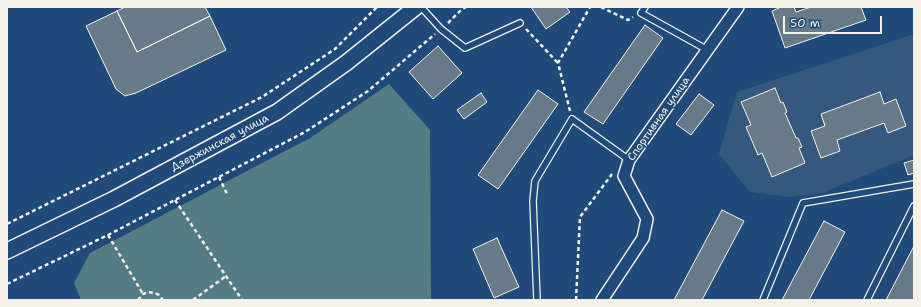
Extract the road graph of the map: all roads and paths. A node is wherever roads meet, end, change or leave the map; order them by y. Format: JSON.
{"nodes":[{"id":1,"x":377,"y":7,"type":"edge"},
{"id":2,"x":416,"y":7,"type":"edge"},
{"id":3,"x":421,"y":7,"type":"edge"},
{"id":4,"x":466,"y":7,"type":"edge"},
{"id":5,"x":590,"y":7,"type":"edge"},
{"id":6,"x":601,"y":7,"type":"edge"},
{"id":7,"x":645,"y":7,"type":"edge"},
{"id":8,"x":738,"y":7,"type":"edge"},
{"id":9,"x":641,"y":13,"type":"junction"},
{"id":10,"x":520,"y":23,"type":"joint"},
{"id":11,"x":441,"y":29,"type":"junction"},
{"id":12,"x":708,"y":48,"type":"junction"},
{"id":13,"x":558,"y":63,"type":"junction"},
{"id":14,"x":572,"y":119,"type":"junction"},
{"id":15,"x":629,"y":160,"type":"junction"},
{"id":16,"x":218,"y":177,"type":"junction"},
{"id":17,"x":914,"y":184,"type":"edge"},
{"id":18,"x":226,"y":194,"type":"dead end"},
{"id":19,"x":175,"y":200,"type":"junction"},
{"id":20,"x":914,"y":206,"type":"edge"},
{"id":21,"x":7,"y":224,"type":"edge"},
{"id":22,"x":108,"y":235,"type":"junction"},
{"id":23,"x":7,"y":251,"type":"edge"},
{"id":24,"x":226,"y":276,"type":"junction"},
{"id":25,"x":7,"y":284,"type":"edge"},
{"id":26,"x":143,"y":294,"type":"junction"},
{"id":27,"x":138,"y":300,"type":"edge"},
{"id":28,"x":163,"y":300,"type":"edge"},
{"id":29,"x":193,"y":300,"type":"edge"},
{"id":30,"x":242,"y":300,"type":"edge"},
{"id":31,"x":536,"y":300,"type":"edge"},
{"id":32,"x":602,"y":300,"type":"edge"},
{"id":33,"x":763,"y":300,"type":"edge"},
{"id":34,"x":867,"y":300,"type":"edge"}],
"edges":[{"from":1,"to":21,"type":"path"},
{"from":2,"to":23,"type":"main road","name":"Дзержинская улица"},
{"from":3,"to":11,"type":"lane"},
{"from":4,"to":11,"type":"path"},
{"from":5,"to":13,"type":"path"},
{"from":6,"to":9,"type":"path"},
{"from":7,"to":9,"type":"lane"},
{"from":8,"to":12,"type":"street","name":"Спортивная улица"},
{"from":9,"to":12,"type":"lane"},
{"from":10,"to":11,"type":"lane"},
{"from":10,"to":13,"type":"path"},
{"from":11,"to":16,"type":"path"},
{"from":12,"to":15,"type":"street","name":"Спортивная улица"},
{"from":13,"to":14,"type":"path"},
{"from":14,"to":15,"type":"lane"},
{"from":14,"to":31,"type":"lane"},
{"from":15,"to":32,"type":"street","name":"Спортивная улица"},
{"from":16,"to":18,"type":"path"},
{"from":16,"to":19,"type":"path"},
{"from":17,"to":33,"type":"lane"},
{"from":19,"to":22,"type":"path"},
{"from":19,"to":24,"type":"path"},
{"from":20,"to":34,"type":"lane"},
{"from":22,"to":25,"type":"path"},
{"from":22,"to":26,"type":"path"},
{"from":24,"to":29,"type":"path"},
{"from":24,"to":30,"type":"path"},
{"from":26,"to":27,"type":"path"},
{"from":26,"to":28,"type":"path"}]}
